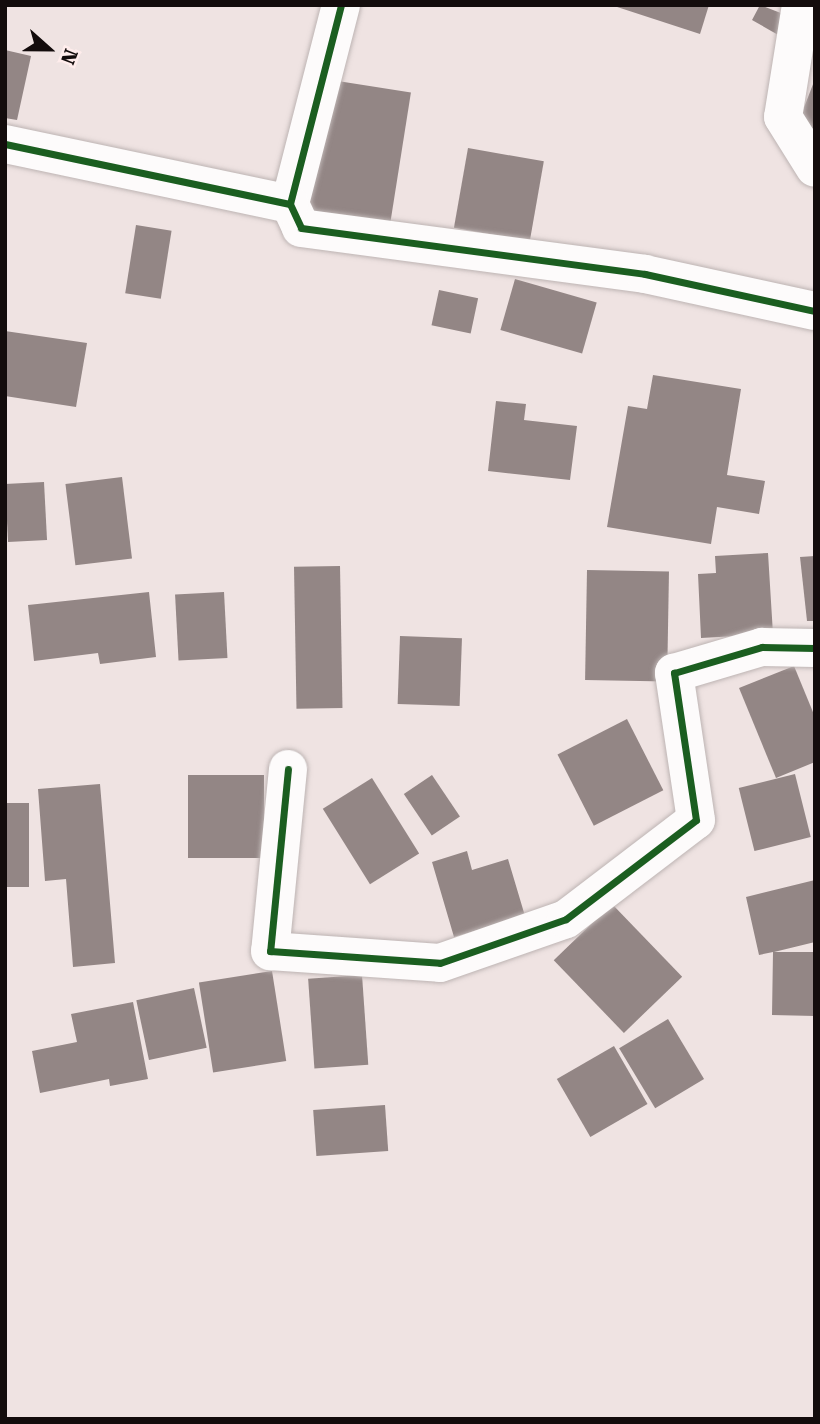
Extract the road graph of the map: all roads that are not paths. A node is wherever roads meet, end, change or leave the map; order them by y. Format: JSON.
{"nodes":[{"id":1,"x":341,"y":5,"type":"edge"},
{"id":2,"x":801,"y":5,"type":"edge"},
{"id":3,"x":5,"y":144,"type":"edge"},
{"id":4,"x":815,"y":168,"type":"edge"},
{"id":5,"x":290,"y":204,"type":"junction"},
{"id":6,"x":815,"y":311,"type":"edge"},
{"id":7,"x":815,"y":648,"type":"edge"},
{"id":8,"x":288,"y":769,"type":"dead end"}],
"edges":[{"from":1,"to":5,"type":"street"},
{"from":2,"to":4,"type":"street"},
{"from":3,"to":5,"type":"street"},
{"from":5,"to":6,"type":"street"},
{"from":7,"to":8,"type":"street"}]}
